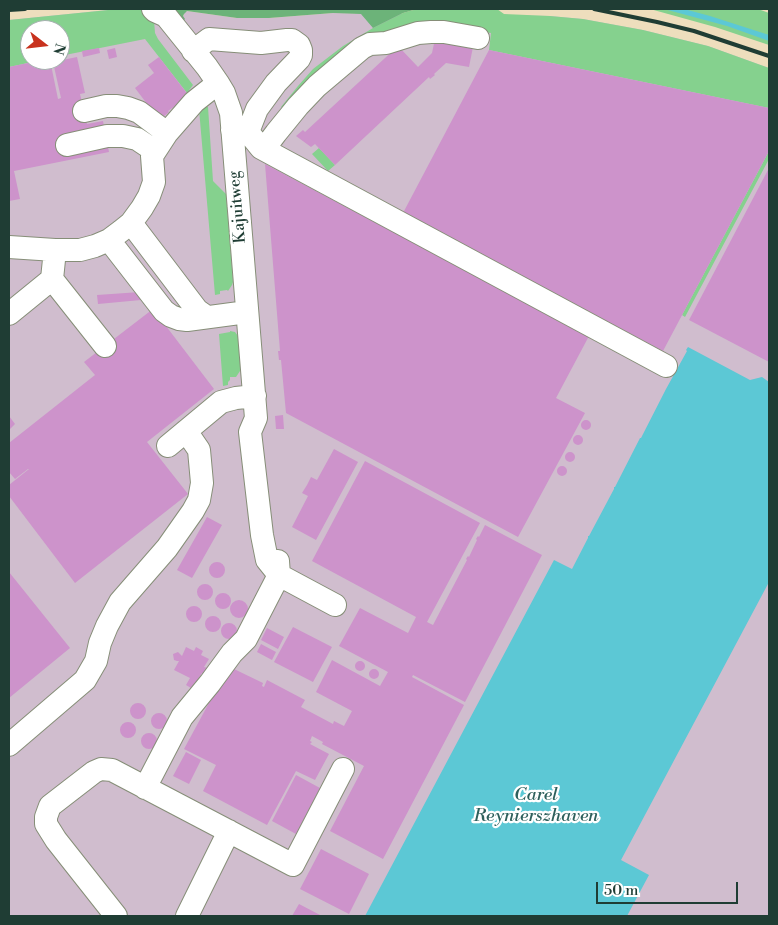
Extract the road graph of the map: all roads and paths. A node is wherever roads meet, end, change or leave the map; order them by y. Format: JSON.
{"nodes":[{"id":1,"x":162,"y":11,"type":"edge"},
{"id":2,"x":478,"y":38,"type":"dead end"},
{"id":3,"x":193,"y":51,"type":"junction"},
{"id":4,"x":218,"y":83,"type":"junction"},
{"id":5,"x":84,"y":111,"type":"dead end"},
{"id":6,"x":240,"y":131,"type":"junction"},
{"id":7,"x":161,"y":142,"type":"junction"},
{"id":8,"x":67,"y":145,"type":"dead end"},
{"id":9,"x":264,"y":150,"type":"junction"},
{"id":10,"x":120,"y":232,"type":"junction"},
{"id":11,"x":9,"y":247,"type":"edge"},
{"id":12,"x":55,"y":250,"type":"junction"},
{"id":13,"x":52,"y":279,"type":"junction"},
{"id":14,"x":247,"y":312,"type":"junction"},
{"id":15,"x":9,"y":314,"type":"edge"},
{"id":16,"x":105,"y":346,"type":"dead end"},
{"id":17,"x":666,"y":366,"type":"dead end"},
{"id":18,"x":255,"y":396,"type":"junction"},
{"id":19,"x":186,"y":431,"type":"junction"},
{"id":20,"x":168,"y":446,"type":"dead end"},
{"id":21,"x":279,"y":575,"type":"junction"},
{"id":22,"x":335,"y":605,"type":"dead end"},
{"id":23,"x":9,"y":745,"type":"edge"},
{"id":24,"x":342,"y":770,"type":"dead end"},
{"id":25,"x":145,"y":788,"type":"junction"},
{"id":26,"x":229,"y":831,"type":"junction"},
{"id":27,"x":116,"y":916,"type":"edge"},
{"id":28,"x":187,"y":916,"type":"edge"}],
"edges":[{"from":1,"to":3,"type":"street","name":"Kajuitweg"},
{"from":2,"to":9,"type":"street"},
{"from":3,"to":4,"type":"street","name":"Kajuitweg"},
{"from":3,"to":6,"type":"street"},
{"from":4,"to":6,"type":"street","name":"Kajuitweg"},
{"from":4,"to":7,"type":"street"},
{"from":5,"to":7,"type":"street"},
{"from":6,"to":9,"type":"street"},
{"from":6,"to":14,"type":"street","name":"Kajuitweg"},
{"from":7,"to":8,"type":"street"},
{"from":7,"to":10,"type":"street"},
{"from":9,"to":17,"type":"street"},
{"from":10,"to":12,"type":"street"},
{"from":10,"to":14,"type":"street"},
{"from":11,"to":12,"type":"street"},
{"from":12,"to":13,"type":"street"},
{"from":13,"to":15,"type":"street"},
{"from":13,"to":16,"type":"street"},
{"from":14,"to":18,"type":"street","name":"Kajuitweg"},
{"from":18,"to":19,"type":"street"},
{"from":18,"to":21,"type":"street","name":"Kajuitweg"},
{"from":19,"to":20,"type":"street"},
{"from":19,"to":23,"type":"street"},
{"from":21,"to":22,"type":"street"},
{"from":21,"to":25,"type":"street"},
{"from":24,"to":26,"type":"street"},
{"from":25,"to":26,"type":"street"},
{"from":25,"to":27,"type":"street"},
{"from":26,"to":28,"type":"street"}]}
